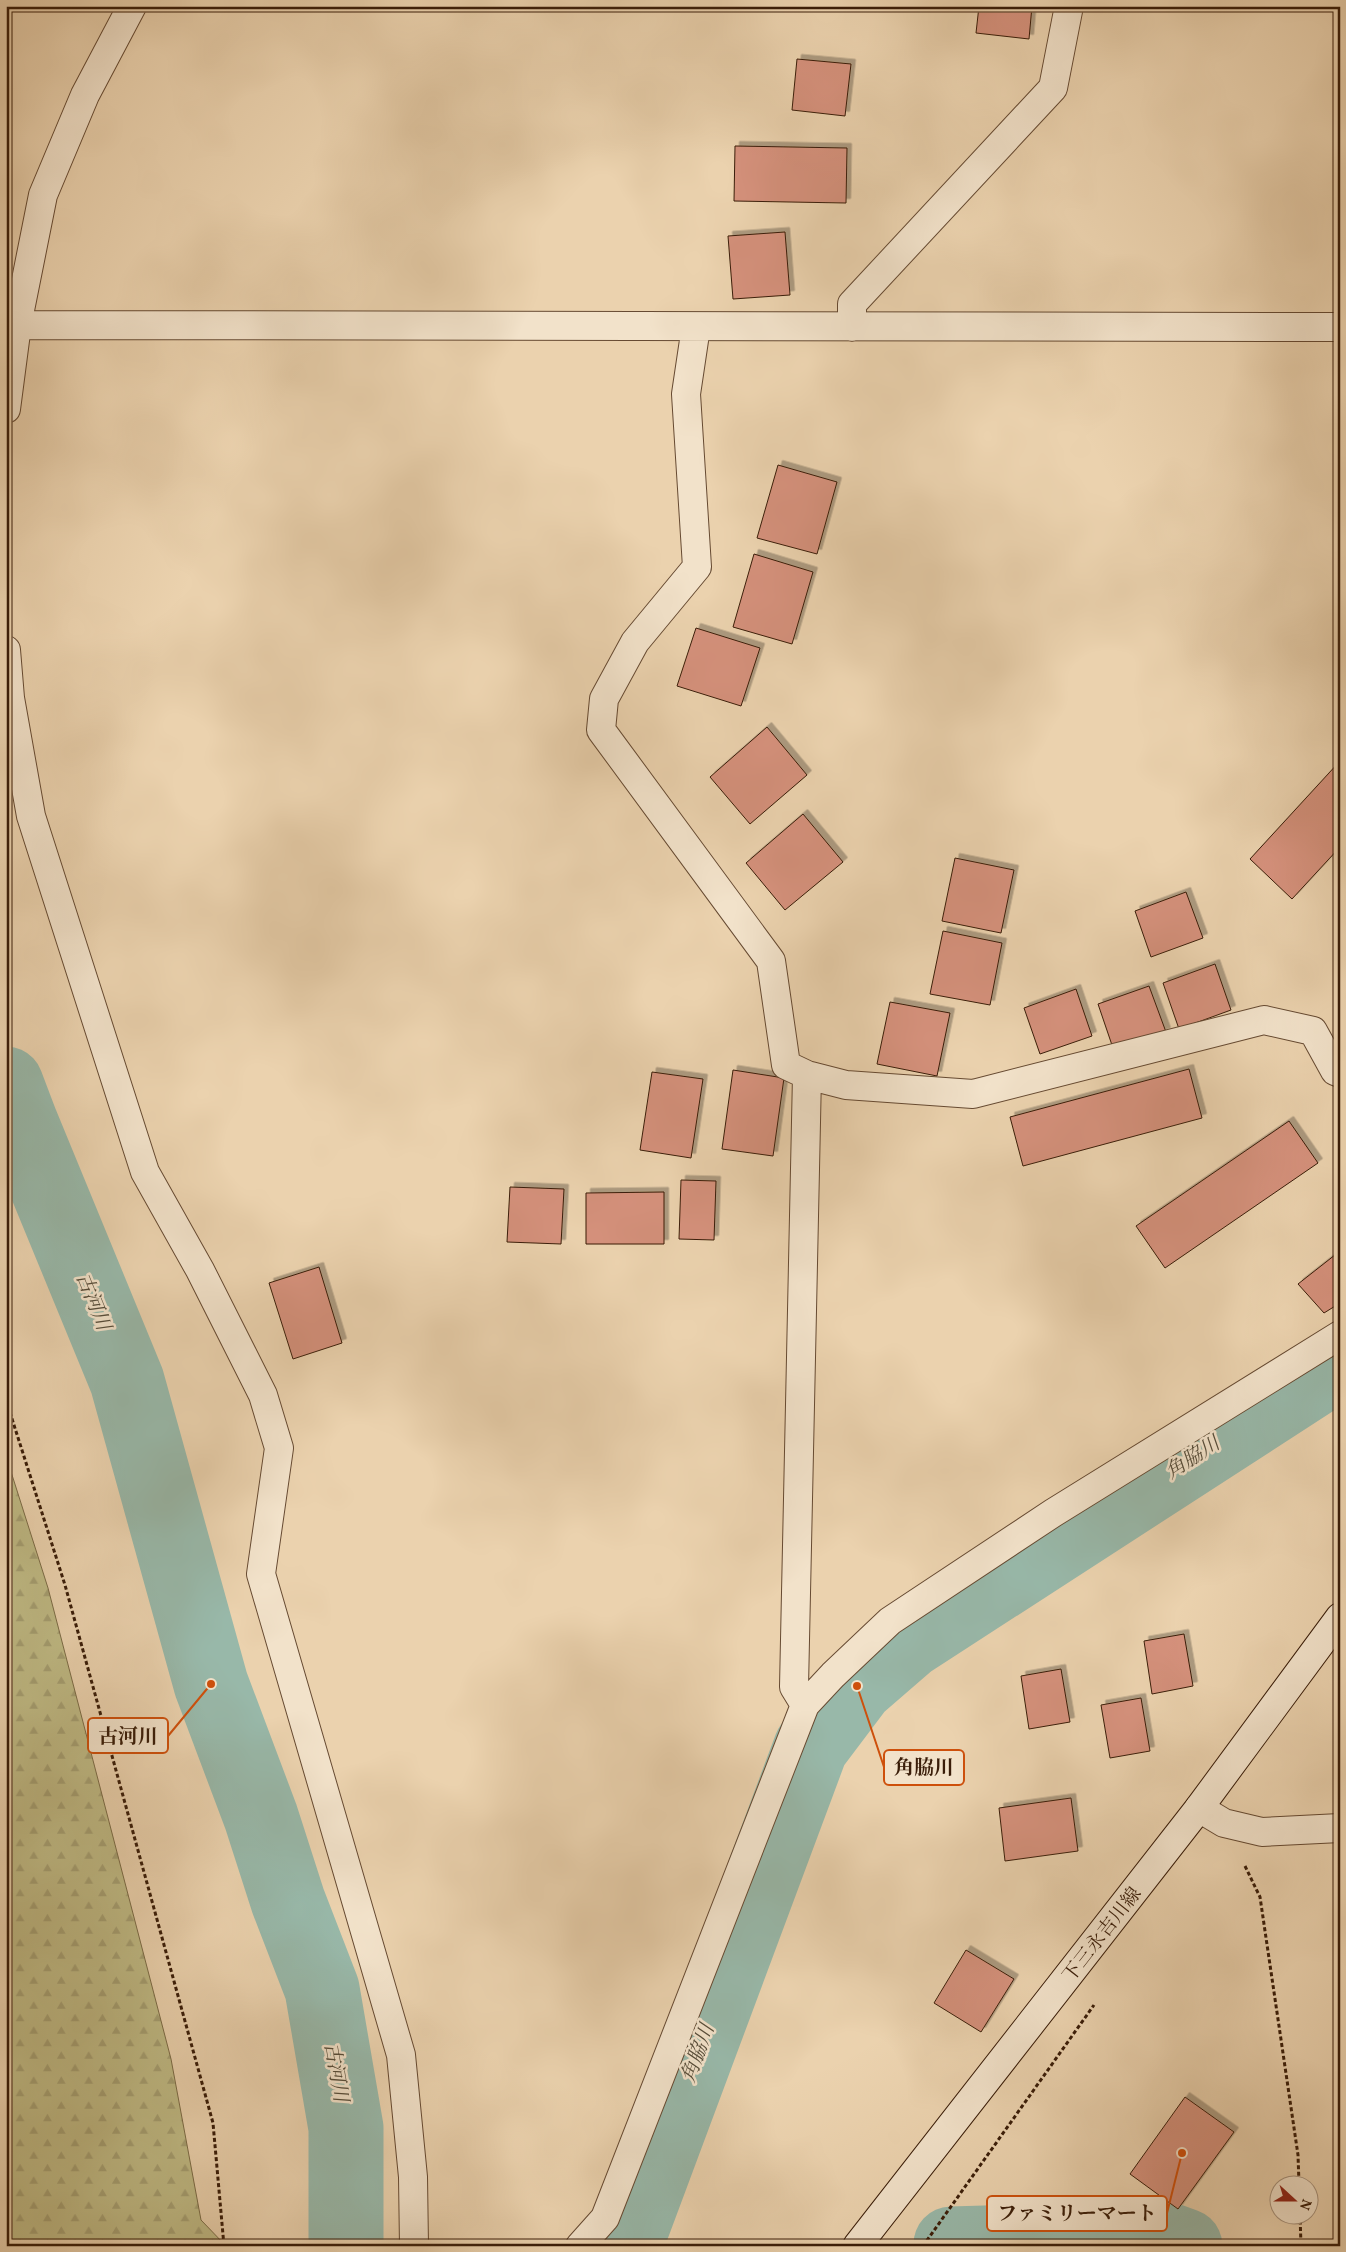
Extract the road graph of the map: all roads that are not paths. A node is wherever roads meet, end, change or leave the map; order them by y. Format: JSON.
{"nodes":[{"id":1,"x":132,"y":6,"type":"edge"},
{"id":2,"x":1069,"y":6,"type":"edge"},
{"id":3,"x":17,"y":325,"type":"junction"},
{"id":4,"x":852,"y":326,"type":"junction"},
{"id":5,"x":696,"y":327,"type":"junction"},
{"id":6,"x":1340,"y":327,"type":"edge"},
{"id":7,"x":6,"y":409,"type":"edge"},
{"id":8,"x":6,"y":650,"type":"edge"},
{"id":9,"x":1340,"y":1073,"type":"edge"},
{"id":10,"x":807,"y":1075,"type":"junction"},
{"id":11,"x":1340,"y":1335,"type":"edge"},
{"id":12,"x":1340,"y":1617,"type":"edge"},
{"id":13,"x":805,"y":1705,"type":"junction"},
{"id":14,"x":1199,"y":1808,"type":"junction"},
{"id":15,"x":1340,"y":1828,"type":"edge"},
{"id":16,"x":414,"y":2246,"type":"edge"},
{"id":17,"x":580,"y":2246,"type":"edge"},
{"id":18,"x":857,"y":2246,"type":"edge"}],
"edges":[{"from":1,"to":3,"type":"street"},
{"from":2,"to":4,"type":"street"},
{"from":3,"to":5,"type":"street"},
{"from":3,"to":7,"type":"street"},
{"from":4,"to":5,"type":"street"},
{"from":4,"to":6,"type":"street"},
{"from":5,"to":10,"type":"street"},
{"from":8,"to":16,"type":"street"},
{"from":9,"to":10,"type":"street"},
{"from":10,"to":13,"type":"street"},
{"from":11,"to":13,"type":"street"},
{"from":12,"to":14,"type":"street","name":"下三永吉川線"},
{"from":13,"to":17,"type":"street"},
{"from":14,"to":15,"type":"street"},
{"from":14,"to":18,"type":"street","name":"下三永吉川線"}]}
